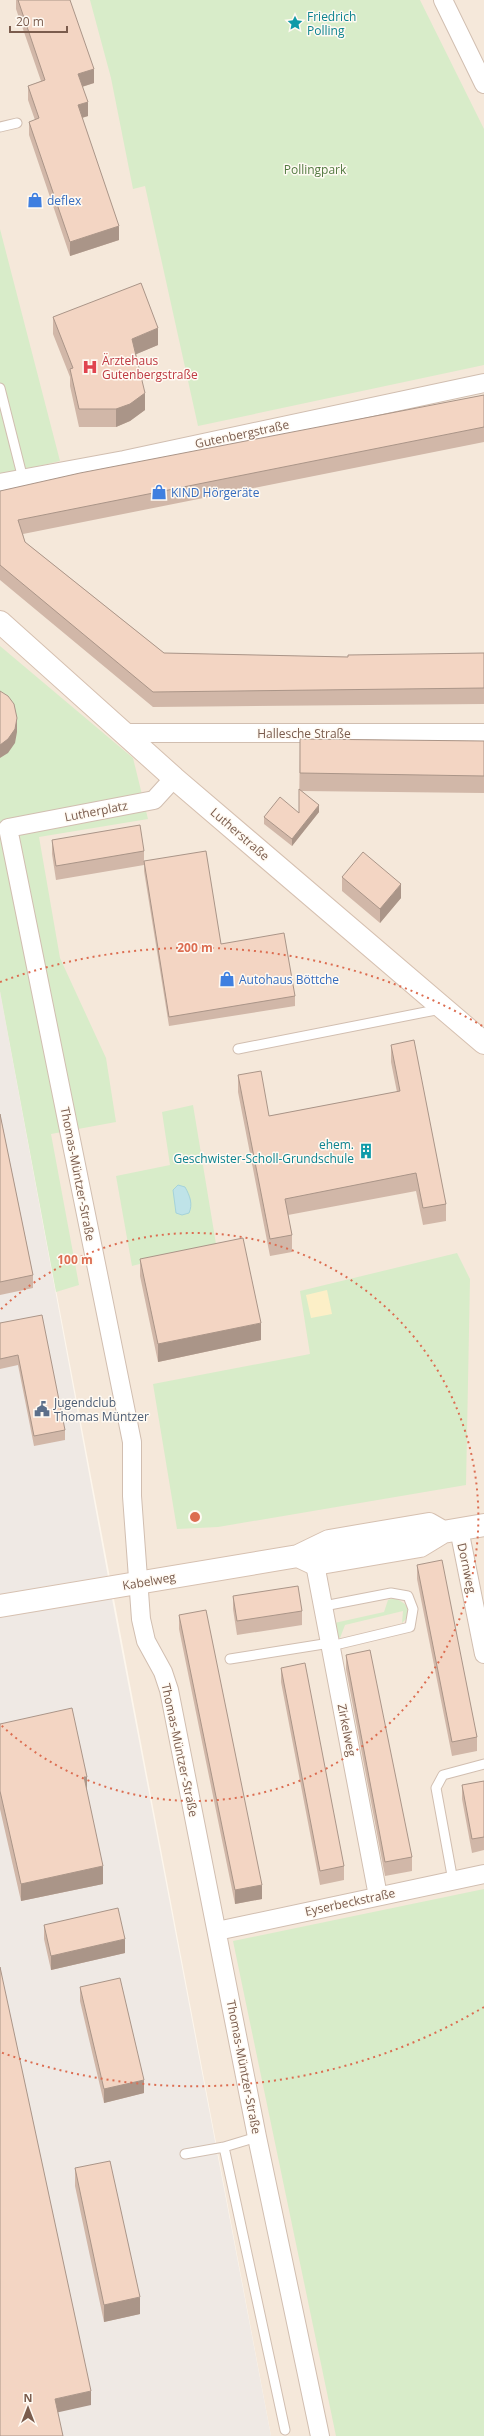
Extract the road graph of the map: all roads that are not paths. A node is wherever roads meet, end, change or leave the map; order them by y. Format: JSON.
{"nodes":[{"id":1,"x":443,"y":0,"type":"edge"},
{"id":2,"x":484,"y":84,"type":"edge"},
{"id":3,"x":17,"y":123,"type":"dead end"},
{"id":4,"x":0,"y":127,"type":"edge"},
{"id":5,"x":484,"y":383,"type":"edge"},
{"id":6,"x":0,"y":388,"type":"edge"},
{"id":7,"x":23,"y":479,"type":"junction"},
{"id":8,"x":0,"y":483,"type":"edge"},
{"id":9,"x":0,"y":622,"type":"edge"},
{"id":10,"x":123,"y":733,"type":"junction"},
{"id":11,"x":484,"y":733,"type":"edge"},
{"id":12,"x":174,"y":778,"type":"junction"},
{"id":13,"x":8,"y":828,"type":"joint"},
{"id":14,"x":443,"y":1008,"type":"junction"},
{"id":15,"x":484,"y":1043,"type":"edge"},
{"id":16,"x":238,"y":1049,"type":"dead end"},
{"id":17,"x":484,"y":1525,"type":"edge"},
{"id":18,"x":451,"y":1530,"type":"junction"},
{"id":19,"x":306,"y":1560,"type":"junction"},
{"id":20,"x":138,"y":1583,"type":"junction"},
{"id":21,"x":0,"y":1606,"type":"edge"},
{"id":22,"x":324,"y":1606,"type":"junction"},
{"id":23,"x":330,"y":1644,"type":"junction"},
{"id":24,"x":484,"y":1654,"type":"edge"},
{"id":25,"x":230,"y":1659,"type":"dead end"},
{"id":26,"x":484,"y":1764,"type":"edge"},
{"id":27,"x":484,"y":1874,"type":"edge"},
{"id":28,"x":453,"y":1881,"type":"junction"},
{"id":29,"x":378,"y":1896,"type":"junction"},
{"id":30,"x":217,"y":1931,"type":"junction"},
{"id":31,"x":257,"y":2137,"type":"junction"},
{"id":32,"x":224,"y":2147,"type":"junction"},
{"id":33,"x":185,"y":2154,"type":"dead end"},
{"id":34,"x":285,"y":2430,"type":"dead end"},
{"id":35,"x":320,"y":2436,"type":"edge"}],
"edges":[{"from":1,"to":2,"type":"street"},
{"from":3,"to":4,"type":"lane"},
{"from":5,"to":7,"type":"street","name":"Gutenbergstraße"},
{"from":6,"to":7,"type":"lane"},
{"from":7,"to":8,"type":"street","name":"Gutenbergstraße"},
{"from":9,"to":10,"type":"main road","name":"Lutherstraße"},
{"from":10,"to":11,"type":"street","name":"Hallesche Straße"},
{"from":10,"to":12,"type":"main road","name":"Lutherstraße"},
{"from":12,"to":13,"type":"street","name":"Lutherplatz"},
{"from":12,"to":14,"type":"main road","name":"Lutherstraße"},
{"from":13,"to":20,"type":"street","name":"Thomas-Müntzer-Straße"},
{"from":14,"to":15,"type":"main road","name":"Lutherstraße"},
{"from":14,"to":16,"type":"lane"},
{"from":17,"to":18,"type":"main road"},
{"from":18,"to":19,"type":"main road","name":"Kabelweg"},
{"from":18,"to":24,"type":"street","name":"Dornweg"},
{"from":19,"to":20,"type":"main road","name":"Kabelweg"},
{"from":19,"to":22,"type":"street","name":"Zirkelweg"},
{"from":20,"to":21,"type":"main road","name":"Kabelweg"},
{"from":20,"to":30,"type":"street","name":"Thomas-Müntzer-Straße"},
{"from":22,"to":23,"type":"street","name":"Zirkelweg"},
{"from":22,"to":23,"type":"lane"},
{"from":23,"to":25,"type":"lane"},
{"from":23,"to":29,"type":"street","name":"Zirkelweg"},
{"from":26,"to":28,"type":"lane"},
{"from":27,"to":28,"type":"street","name":"Eyserbeckstraße"},
{"from":28,"to":29,"type":"street","name":"Eyserbeckstraße"},
{"from":29,"to":30,"type":"street","name":"Eyserbeckstraße"},
{"from":30,"to":31,"type":"street","name":"Thomas-Müntzer-Straße"},
{"from":31,"to":32,"type":"lane"},
{"from":31,"to":35,"type":"street","name":"Thomas-Müntzer-Straße"},
{"from":32,"to":33,"type":"lane"},
{"from":32,"to":34,"type":"lane"}]}
